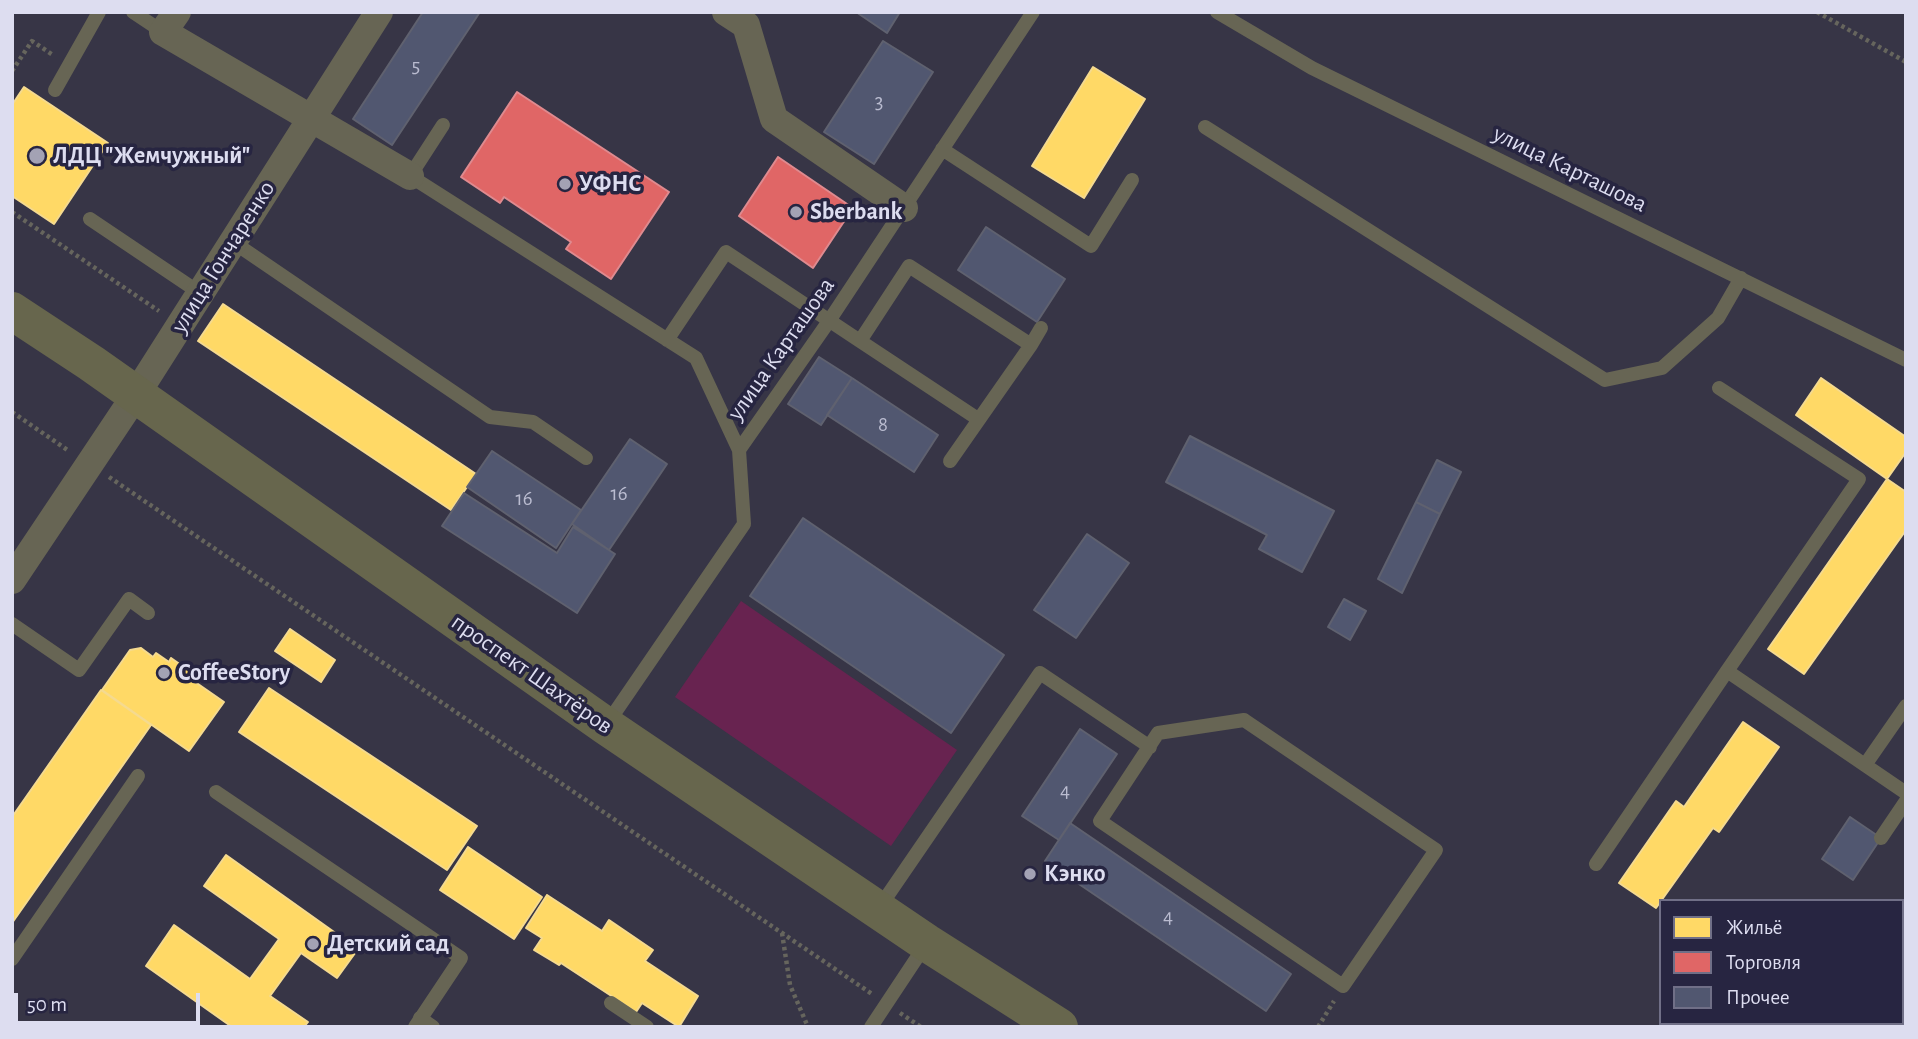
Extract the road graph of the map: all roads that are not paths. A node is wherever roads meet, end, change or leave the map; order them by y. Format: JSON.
{"nodes":[{"id":1,"x":99,"y":12,"type":"edge"},
{"id":2,"x":133,"y":12,"type":"edge"},
{"id":3,"x":379,"y":12,"type":"edge"},
{"id":4,"x":726,"y":12,"type":"edge"},
{"id":5,"x":1033,"y":12,"type":"edge"},
{"id":6,"x":1217,"y":12,"type":"edge"},
{"id":7,"x":170,"y":22,"type":"edge"},
{"id":8,"x":55,"y":90,"type":"dead end"},
{"id":9,"x":311,"y":119,"type":"junction"},
{"id":10,"x":443,"y":125,"type":"dead end"},
{"id":11,"x":1205,"y":127,"type":"dead end"},
{"id":12,"x":942,"y":149,"type":"junction"},
{"id":13,"x":410,"y":176,"type":"junction"},
{"id":14,"x":1132,"y":180,"type":"dead end"},
{"id":15,"x":904,"y":208,"type":"junction"},
{"id":16,"x":90,"y":219,"type":"dead end"},
{"id":17,"x":233,"y":242,"type":"junction"},
{"id":18,"x":1741,"y":278,"type":"junction"},
{"id":19,"x":200,"y":293,"type":"junction"},
{"id":20,"x":12,"y":311,"type":"edge"},
{"id":21,"x":829,"y":321,"type":"junction"},
{"id":22,"x":1041,"y":328,"type":"dead end"},
{"id":23,"x":667,"y":340,"type":"junction"},
{"id":24,"x":860,"y":341,"type":"junction"},
{"id":25,"x":1031,"y":345,"type":"junction"},
{"id":26,"x":1906,"y":360,"type":"edge"},
{"id":27,"x":1719,"y":388,"type":"dead end"},
{"id":28,"x":135,"y":396,"type":"junction"},
{"id":29,"x":978,"y":419,"type":"junction"},
{"id":30,"x":739,"y":450,"type":"junction"},
{"id":31,"x":586,"y":458,"type":"dead end"},
{"id":32,"x":950,"y":461,"type":"dead end"},
{"id":33,"x":12,"y":580,"type":"edge"},
{"id":34,"x":148,"y":613,"type":"dead end"},
{"id":35,"x":12,"y":624,"type":"edge"},
{"id":36,"x":1727,"y":671,"type":"junction"},
{"id":37,"x":1906,"y":706,"type":"edge"},
{"id":38,"x":606,"y":726,"type":"junction"},
{"id":39,"x":1150,"y":747,"type":"junction"},
{"id":40,"x":1864,"y":765,"type":"junction"},
{"id":41,"x":138,"y":775,"type":"dead end"},
{"id":42,"x":216,"y":792,"type":"dead end"},
{"id":43,"x":1906,"y":793,"type":"edge"},
{"id":44,"x":1906,"y":801,"type":"edge"},
{"id":45,"x":1881,"y":838,"type":"dead end"},
{"id":46,"x":1596,"y":864,"type":"dead end"},
{"id":47,"x":878,"y":910,"type":"junction"},
{"id":48,"x":927,"y":943,"type":"junction"},
{"id":49,"x":12,"y":959,"type":"edge"},
{"id":50,"x":611,"y":1003,"type":"dead end"},
{"id":51,"x":418,"y":1022,"type":"edge"},
{"id":52,"x":433,"y":1027,"type":"edge"},
{"id":53,"x":647,"y":1027,"type":"edge"},
{"id":54,"x":871,"y":1027,"type":"edge"},
{"id":55,"x":1059,"y":1027,"type":"edge"}],
"edges":[{"from":1,"to":8,"type":"lane"},
{"from":2,"to":7,"type":"lane"},
{"from":3,"to":9,"type":"street","name":"улица Гончаренко"},
{"from":4,"to":15,"type":"street"},
{"from":5,"to":12,"type":"lane","name":"улица Карташова"},
{"from":6,"to":18,"type":"lane","name":"улица Карташова"},
{"from":7,"to":9,"type":"street"},
{"from":9,"to":13,"type":"street"},
{"from":9,"to":17,"type":"street","name":"улица Гончаренко"},
{"from":10,"to":13,"type":"lane"},
{"from":11,"to":18,"type":"lane"},
{"from":12,"to":14,"type":"lane"},
{"from":12,"to":15,"type":"lane","name":"улица Карташова"},
{"from":13,"to":23,"type":"lane"},
{"from":15,"to":21,"type":"lane","name":"улица Карташова"},
{"from":16,"to":19,"type":"lane"},
{"from":17,"to":19,"type":"street","name":"улица Гончаренко"},
{"from":17,"to":31,"type":"lane"},
{"from":18,"to":26,"type":"lane","name":"улица Карташова"},
{"from":19,"to":28,"type":"street","name":"улица Гончаренко"},
{"from":20,"to":28,"type":"main road","name":"проспект Шахтёров"},
{"from":21,"to":23,"type":"lane"},
{"from":21,"to":24,"type":"lane"},
{"from":21,"to":30,"type":"lane","name":"улица Карташова"},
{"from":22,"to":25,"type":"lane"},
{"from":23,"to":30,"type":"lane"},
{"from":24,"to":25,"type":"lane"},
{"from":24,"to":29,"type":"lane"},
{"from":25,"to":29,"type":"lane"},
{"from":27,"to":36,"type":"lane"},
{"from":28,"to":33,"type":"street","name":"улица Гончаренко"},
{"from":28,"to":38,"type":"main road","name":"проспект Шахтёров"},
{"from":29,"to":32,"type":"lane"},
{"from":30,"to":38,"type":"lane","name":"улица Карташова"},
{"from":34,"to":35,"type":"lane"},
{"from":36,"to":40,"type":"lane"},
{"from":36,"to":46,"type":"lane"},
{"from":37,"to":40,"type":"lane"},
{"from":38,"to":47,"type":"main road","name":"проспект Шахтёров"},
{"from":39,"to":39,"type":"lane"},
{"from":39,"to":47,"type":"lane"},
{"from":40,"to":43,"type":"lane"},
{"from":41,"to":49,"type":"lane"},
{"from":42,"to":51,"type":"lane"},
{"from":44,"to":45,"type":"lane"},
{"from":47,"to":48,"type":"main road","name":"проспект Шахтёров"},
{"from":48,"to":54,"type":"lane"},
{"from":48,"to":55,"type":"main road","name":"проспект Шахтёров"},
{"from":50,"to":53,"type":"lane"},
{"from":51,"to":52,"type":"lane"}]}
